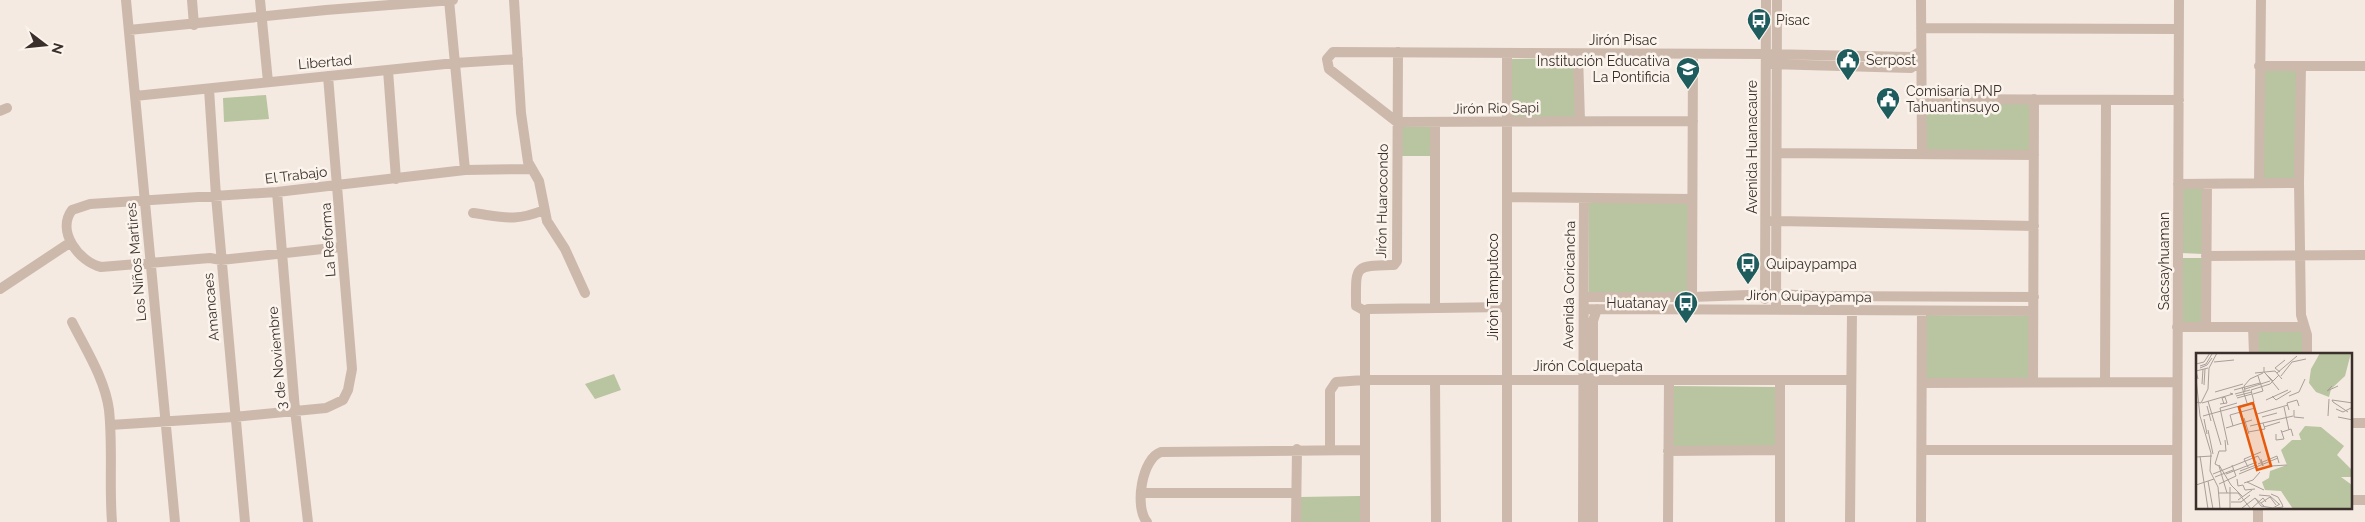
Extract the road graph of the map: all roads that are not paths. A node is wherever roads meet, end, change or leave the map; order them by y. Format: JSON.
{"nodes":[{"id":1,"x":126,"y":0,"type":"edge"},
{"id":2,"x":192,"y":0,"type":"edge"},
{"id":3,"x":260,"y":0,"type":"edge"},
{"id":4,"x":449,"y":0,"type":"edge"},
{"id":5,"x":453,"y":0,"type":"edge"},
{"id":6,"x":514,"y":0,"type":"edge"},
{"id":7,"x":1766,"y":0,"type":"edge"},
{"id":8,"x":1777,"y":0,"type":"edge"},
{"id":9,"x":1921,"y":0,"type":"edge"},
{"id":10,"x":2179,"y":0,"type":"edge"},
{"id":11,"x":2260,"y":0,"type":"edge"},
{"id":12,"x":387,"y":3,"type":"edge"},
{"id":13,"x":326,"y":5,"type":"edge"},
{"id":14,"x":261,"y":18,"type":"junction"},
{"id":15,"x":194,"y":25,"type":"junction"},
{"id":16,"x":1921,"y":28,"type":"junction"},
{"id":17,"x":2179,"y":29,"type":"junction"},
{"id":18,"x":130,"y":30,"type":"junction"},
{"id":19,"x":1398,"y":52,"type":"junction"},
{"id":20,"x":1507,"y":53,"type":"junction"},
{"id":21,"x":1578,"y":54,"type":"junction"},
{"id":22,"x":1693,"y":54,"type":"junction"},
{"id":23,"x":1921,"y":56,"type":"junction"},
{"id":24,"x":518,"y":59,"type":"junction"},
{"id":25,"x":1766,"y":59,"type":"junction"},
{"id":26,"x":1778,"y":59,"type":"junction"},
{"id":27,"x":455,"y":63,"type":"junction"},
{"id":28,"x":2259,"y":66,"type":"junction"},
{"id":29,"x":2302,"y":66,"type":"junction"},
{"id":30,"x":2365,"y":66,"type":"edge"},
{"id":31,"x":388,"y":70,"type":"junction"},
{"id":32,"x":328,"y":76,"type":"junction"},
{"id":33,"x":268,"y":82,"type":"junction"},
{"id":34,"x":209,"y":89,"type":"junction"},
{"id":35,"x":135,"y":96,"type":"junction"},
{"id":36,"x":1921,"y":99,"type":"junction"},
{"id":37,"x":2034,"y":100,"type":"junction"},
{"id":38,"x":2106,"y":100,"type":"junction"},
{"id":39,"x":2178,"y":100,"type":"junction"},
{"id":40,"x":1507,"y":121,"type":"junction"},
{"id":41,"x":1580,"y":121,"type":"junction"},
{"id":42,"x":1692,"y":121,"type":"junction"},
{"id":43,"x":1397,"y":122,"type":"junction"},
{"id":44,"x":1435,"y":123,"type":"junction"},
{"id":45,"x":1777,"y":153,"type":"junction"},
{"id":46,"x":1922,"y":153,"type":"junction"},
{"id":47,"x":2034,"y":156,"type":"junction"},
{"id":48,"x":530,"y":169,"type":"junction"},
{"id":49,"x":465,"y":170,"type":"junction"},
{"id":50,"x":396,"y":179,"type":"junction"},
{"id":51,"x":2259,"y":183,"type":"junction"},
{"id":52,"x":2300,"y":183,"type":"junction"},
{"id":53,"x":337,"y":184,"type":"junction"},
{"id":54,"x":2178,"y":184,"type":"junction"},
{"id":55,"x":2207,"y":184,"type":"junction"},
{"id":56,"x":277,"y":192,"type":"junction"},
{"id":57,"x":216,"y":196,"type":"junction"},
{"id":58,"x":1507,"y":197,"type":"junction"},
{"id":59,"x":1584,"y":198,"type":"junction"},
{"id":60,"x":1692,"y":199,"type":"junction"},
{"id":61,"x":145,"y":201,"type":"junction"},
{"id":62,"x":544,"y":210,"type":"junction"},
{"id":63,"x":473,"y":213,"type":"dead end"},
{"id":64,"x":1766,"y":221,"type":"junction"},
{"id":65,"x":1777,"y":221,"type":"junction"},
{"id":66,"x":2034,"y":226,"type":"junction"},
{"id":67,"x":71,"y":242,"type":"junction"},
{"id":68,"x":341,"y":247,"type":"junction"},
{"id":69,"x":282,"y":254,"type":"junction"},
{"id":70,"x":2206,"y":256,"type":"junction"},
{"id":71,"x":2300,"y":256,"type":"junction"},
{"id":72,"x":2365,"y":256,"type":"edge"},
{"id":73,"x":221,"y":260,"type":"junction"},
{"id":74,"x":150,"y":264,"type":"junction"},
{"id":75,"x":0,"y":288,"type":"edge"},
{"id":76,"x":585,"y":293,"type":"dead end"},
{"id":77,"x":1771,"y":294,"type":"junction"},
{"id":78,"x":1584,"y":297,"type":"junction"},
{"id":79,"x":1692,"y":297,"type":"junction"},
{"id":80,"x":2034,"y":297,"type":"junction"},
{"id":81,"x":1507,"y":307,"type":"junction"},
{"id":82,"x":1435,"y":308,"type":"junction"},
{"id":83,"x":1584,"y":308,"type":"junction"},
{"id":84,"x":1597,"y":309,"type":"junction"},
{"id":85,"x":1770,"y":309,"type":"junction"},
{"id":86,"x":1365,"y":311,"type":"junction"},
{"id":87,"x":1852,"y":311,"type":"junction"},
{"id":88,"x":1922,"y":311,"type":"junction"},
{"id":89,"x":2033,"y":312,"type":"junction"},
{"id":90,"x":72,"y":322,"type":"dead end"},
{"id":91,"x":2177,"y":327,"type":"junction"},
{"id":92,"x":2206,"y":327,"type":"junction"},
{"id":93,"x":2253,"y":327,"type":"junction"},
{"id":94,"x":2303,"y":327,"type":"junction"},
{"id":95,"x":2254,"y":353,"type":"edge"},
{"id":96,"x":2307,"y":353,"type":"edge"},
{"id":97,"x":1364,"y":380,"type":"junction"},
{"id":98,"x":1435,"y":380,"type":"junction"},
{"id":99,"x":1507,"y":380,"type":"junction"},
{"id":100,"x":1582,"y":380,"type":"junction"},
{"id":101,"x":1593,"y":380,"type":"junction"},
{"id":102,"x":1668,"y":380,"type":"junction"},
{"id":103,"x":1780,"y":380,"type":"junction"},
{"id":104,"x":1851,"y":380,"type":"junction"},
{"id":105,"x":2033,"y":382,"type":"junction"},
{"id":106,"x":2106,"y":382,"type":"junction"},
{"id":107,"x":2177,"y":382,"type":"junction"},
{"id":108,"x":1922,"y":383,"type":"junction"},
{"id":109,"x":295,"y":410,"type":"junction"},
{"id":110,"x":234,"y":417,"type":"junction"},
{"id":111,"x":164,"y":421,"type":"junction"},
{"id":112,"x":2352,"y":423,"type":"edge"},
{"id":113,"x":2365,"y":423,"type":"edge"},
{"id":114,"x":110,"y":424,"type":"junction"},
{"id":115,"x":1297,"y":449,"type":"junction"},
{"id":116,"x":1330,"y":449,"type":"junction"},
{"id":117,"x":1365,"y":450,"type":"junction"},
{"id":118,"x":1780,"y":450,"type":"junction"},
{"id":119,"x":1922,"y":450,"type":"junction"},
{"id":120,"x":2177,"y":450,"type":"junction"},
{"id":121,"x":1668,"y":451,"type":"junction"},
{"id":122,"x":1141,"y":493,"type":"junction"},
{"id":123,"x":1296,"y":493,"type":"junction"},
{"id":124,"x":2352,"y":500,"type":"edge"},
{"id":125,"x":2365,"y":500,"type":"edge"},
{"id":126,"x":112,"y":522,"type":"edge"},
{"id":127,"x":175,"y":522,"type":"edge"},
{"id":128,"x":245,"y":522,"type":"edge"},
{"id":129,"x":308,"y":522,"type":"edge"},
{"id":130,"x":1147,"y":522,"type":"edge"},
{"id":131,"x":1296,"y":522,"type":"edge"},
{"id":132,"x":1365,"y":522,"type":"edge"},
{"id":133,"x":1436,"y":522,"type":"edge"},
{"id":134,"x":1507,"y":522,"type":"edge"},
{"id":135,"x":1583,"y":522,"type":"edge"},
{"id":136,"x":1593,"y":522,"type":"edge"},
{"id":137,"x":1668,"y":522,"type":"edge"},
{"id":138,"x":1780,"y":522,"type":"edge"},
{"id":139,"x":1850,"y":522,"type":"edge"},
{"id":140,"x":1921,"y":522,"type":"edge"},
{"id":141,"x":2177,"y":522,"type":"edge"}],
"edges":[{"from":1,"to":18,"type":"street","name":"Los Niños Martires"},
{"from":2,"to":15,"type":"street"},
{"from":3,"to":14,"type":"street"},
{"from":4,"to":5,"type":"street"},
{"from":4,"to":12,"type":"street"},
{"from":4,"to":27,"type":"street"},
{"from":6,"to":24,"type":"street"},
{"from":7,"to":25,"type":"street","name":"Avenida Huanacaure"},
{"from":8,"to":26,"type":"street","name":"Avenida Huanacaure"},
{"from":9,"to":16,"type":"street"},
{"from":10,"to":17,"type":"street","name":"Sacsayhuaman"},
{"from":11,"to":28,"type":"street"},
{"from":12,"to":13,"type":"street"},
{"from":13,"to":14,"type":"street"},
{"from":14,"to":15,"type":"street"},
{"from":14,"to":33,"type":"street"},
{"from":15,"to":18,"type":"street"},
{"from":16,"to":17,"type":"street"},
{"from":16,"to":23,"type":"street"},
{"from":17,"to":39,"type":"street","name":"Sacsayhuaman"},
{"from":18,"to":35,"type":"street","name":"Los Niños Martires"},
{"from":19,"to":20,"type":"street","name":"Jirón Pisac"},
{"from":19,"to":43,"type":"street","name":"Jirón Huarocondo"},
{"from":19,"to":43,"type":"street","name":"Jirón Pisac"},
{"from":20,"to":21,"type":"street","name":"Jirón Pisac"},
{"from":20,"to":40,"type":"street","name":"Jirón Tamputoco"},
{"from":21,"to":22,"type":"street","name":"Jirón Pisac"},
{"from":21,"to":41,"type":"street"},
{"from":22,"to":25,"type":"street","name":"Jirón Pisac"},
{"from":22,"to":42,"type":"street"},
{"from":23,"to":26,"type":"street","name":"Jirón Pisac"},
{"from":23,"to":36,"type":"street"},
{"from":24,"to":27,"type":"street","name":"Libertad"},
{"from":24,"to":48,"type":"street"},
{"from":25,"to":26,"type":"street","name":"Jirón Pisac"},
{"from":25,"to":64,"type":"street","name":"Avenida Huanacaure"},
{"from":26,"to":45,"type":"street","name":"Avenida Huanacaure"},
{"from":27,"to":31,"type":"street","name":"Libertad"},
{"from":27,"to":49,"type":"street"},
{"from":28,"to":29,"type":"street"},
{"from":28,"to":51,"type":"street"},
{"from":29,"to":30,"type":"street"},
{"from":29,"to":52,"type":"street"},
{"from":31,"to":32,"type":"street","name":"Libertad"},
{"from":31,"to":50,"type":"street"},
{"from":32,"to":33,"type":"street","name":"Libertad"},
{"from":32,"to":53,"type":"street","name":"La Reforma"},
{"from":33,"to":34,"type":"street","name":"Libertad"},
{"from":34,"to":35,"type":"street","name":"Libertad"},
{"from":34,"to":57,"type":"street","name":"Amancaes"},
{"from":35,"to":61,"type":"street","name":"Los Niños Martires"},
{"from":36,"to":37,"type":"street"},
{"from":36,"to":46,"type":"street"},
{"from":37,"to":38,"type":"street"},
{"from":37,"to":47,"type":"street"},
{"from":38,"to":39,"type":"street"},
{"from":38,"to":106,"type":"street"},
{"from":39,"to":54,"type":"street","name":"Sacsayhuaman"},
{"from":40,"to":41,"type":"street","name":"Jirón Rio Sapi"},
{"from":40,"to":44,"type":"street","name":"Jirón Rio Sapi"},
{"from":40,"to":58,"type":"street","name":"Jirón Tamputoco"},
{"from":41,"to":42,"type":"street","name":"Jirón Rio Sapi"},
{"from":42,"to":60,"type":"street"},
{"from":43,"to":44,"type":"street","name":"Jirón Rio Sapi"},
{"from":43,"to":86,"type":"street","name":"Jirón Huarocondo"},
{"from":44,"to":82,"type":"street"},
{"from":45,"to":46,"type":"street"},
{"from":45,"to":65,"type":"street","name":"Avenida Huanacaure"},
{"from":46,"to":47,"type":"street"},
{"from":47,"to":66,"type":"street"},
{"from":48,"to":49,"type":"street","name":"El Trabajo"},
{"from":48,"to":62,"type":"street"},
{"from":49,"to":50,"type":"street","name":"El Trabajo"},
{"from":50,"to":53,"type":"street","name":"El Trabajo"},
{"from":51,"to":52,"type":"street"},
{"from":51,"to":55,"type":"street"},
{"from":52,"to":71,"type":"street"},
{"from":53,"to":56,"type":"street","name":"El Trabajo"},
{"from":53,"to":68,"type":"street","name":"La Reforma"},
{"from":54,"to":55,"type":"street"},
{"from":54,"to":91,"type":"street","name":"Sacsayhuaman"},
{"from":55,"to":70,"type":"street"},
{"from":56,"to":57,"type":"street","name":"El Trabajo"},
{"from":56,"to":69,"type":"street","name":"3 de Noviembre"},
{"from":57,"to":61,"type":"street","name":"El Trabajo"},
{"from":57,"to":73,"type":"street","name":"Amancaes"},
{"from":58,"to":59,"type":"street"},
{"from":58,"to":81,"type":"street","name":"Jirón Tamputoco"},
{"from":59,"to":60,"type":"street"},
{"from":59,"to":78,"type":"street","name":"Avenida Coricancha"},
{"from":60,"to":79,"type":"street"},
{"from":61,"to":67,"type":"street","name":"El Trabajo"},
{"from":61,"to":74,"type":"street","name":"Los Niños Martires"},
{"from":62,"to":63,"type":"street"},
{"from":62,"to":76,"type":"street"},
{"from":64,"to":65,"type":"street"},
{"from":64,"to":77,"type":"street","name":"Avenida Huanacaure"},
{"from":65,"to":66,"type":"street"},
{"from":65,"to":77,"type":"street","name":"Avenida Huanacaure"},
{"from":66,"to":80,"type":"street"},
{"from":67,"to":74,"type":"street"},
{"from":67,"to":75,"type":"street"},
{"from":68,"to":69,"type":"street"},
{"from":68,"to":109,"type":"street","name":"La Reforma"},
{"from":69,"to":73,"type":"street"},
{"from":69,"to":109,"type":"street","name":"3 de Noviembre"},
{"from":70,"to":71,"type":"street"},
{"from":70,"to":92,"type":"street"},
{"from":71,"to":72,"type":"street"},
{"from":71,"to":94,"type":"street"},
{"from":73,"to":74,"type":"street"},
{"from":73,"to":110,"type":"street","name":"Amancaes"},
{"from":74,"to":111,"type":"street","name":"Los Niños Martires"},
{"from":77,"to":79,"type":"street","name":"Jirón Quipaypampa"},
{"from":77,"to":80,"type":"street"},
{"from":77,"to":85,"type":"street","name":"Avenida Huanacaure"},
{"from":78,"to":79,"type":"street","name":"Jirón Quipaypampa"},
{"from":78,"to":83,"type":"street","name":"Avenida Coricancha"},
{"from":80,"to":89,"type":"street"},
{"from":81,"to":82,"type":"street"},
{"from":81,"to":99,"type":"street","name":"Jirón Tamputoco"},
{"from":82,"to":86,"type":"street"},
{"from":83,"to":84,"type":"street","name":"Jirón Quipaypampa"},
{"from":83,"to":100,"type":"street","name":"Avenida Coricancha"},
{"from":84,"to":85,"type":"street","name":"Jirón Quipaypampa"},
{"from":84,"to":101,"type":"street","name":"Avenida Coricancha"},
{"from":85,"to":87,"type":"street","name":"Jirón Quipaypampa"},
{"from":86,"to":97,"type":"street","name":"Jirón Huarocondo"},
{"from":87,"to":88,"type":"street","name":"Jirón Quipaypampa"},
{"from":87,"to":104,"type":"street"},
{"from":88,"to":89,"type":"street","name":"Jirón Quipaypampa"},
{"from":88,"to":108,"type":"street"},
{"from":89,"to":105,"type":"street"},
{"from":90,"to":114,"type":"street"},
{"from":91,"to":92,"type":"street"},
{"from":91,"to":107,"type":"street","name":"Sacsayhuaman"},
{"from":92,"to":93,"type":"street"},
{"from":93,"to":94,"type":"street"},
{"from":93,"to":95,"type":"street"},
{"from":94,"to":96,"type":"street"},
{"from":97,"to":98,"type":"street","name":"Jirón Colquepata"},
{"from":97,"to":116,"type":"street","name":"Jirón Colquepata"},
{"from":97,"to":117,"type":"street","name":"Jirón Huarocondo"},
{"from":98,"to":99,"type":"street","name":"Jirón Colquepata"},
{"from":98,"to":133,"type":"street"},
{"from":99,"to":100,"type":"street","name":"Jirón Colquepata"},
{"from":99,"to":134,"type":"street","name":"Jirón Tamputoco"},
{"from":100,"to":101,"type":"street","name":"Jirón Colquepata"},
{"from":100,"to":135,"type":"street","name":"Avenida Coricancha"},
{"from":101,"to":102,"type":"street","name":"Jirón Colquepata"},
{"from":101,"to":136,"type":"street","name":"Avenida Coricancha"},
{"from":102,"to":103,"type":"street","name":"Jirón Colquepata"},
{"from":102,"to":121,"type":"street"},
{"from":103,"to":104,"type":"street","name":"Jirón Colquepata"},
{"from":103,"to":118,"type":"street"},
{"from":104,"to":139,"type":"street"},
{"from":105,"to":106,"type":"street"},
{"from":105,"to":108,"type":"street"},
{"from":106,"to":107,"type":"street"},
{"from":107,"to":120,"type":"street","name":"Sacsayhuaman"},
{"from":108,"to":119,"type":"street"},
{"from":109,"to":110,"type":"street"},
{"from":109,"to":129,"type":"street","name":"3 de Noviembre"},
{"from":110,"to":111,"type":"street"},
{"from":110,"to":128,"type":"street","name":"Amancaes"},
{"from":111,"to":114,"type":"street"},
{"from":111,"to":127,"type":"street","name":"Los Niños Martires"},
{"from":112,"to":113,"type":"street"},
{"from":114,"to":126,"type":"street"},
{"from":115,"to":116,"type":"street"},
{"from":115,"to":122,"type":"street"},
{"from":115,"to":123,"type":"street"},
{"from":116,"to":117,"type":"street"},
{"from":117,"to":132,"type":"street","name":"Jirón Huarocondo"},
{"from":118,"to":121,"type":"street"},
{"from":118,"to":138,"type":"street"},
{"from":119,"to":120,"type":"street"},
{"from":119,"to":140,"type":"street"},
{"from":120,"to":141,"type":"street","name":"Sacsayhuaman"},
{"from":121,"to":137,"type":"street"},
{"from":122,"to":123,"type":"street"},
{"from":122,"to":130,"type":"street"},
{"from":123,"to":131,"type":"street"},
{"from":124,"to":125,"type":"street"}]}
